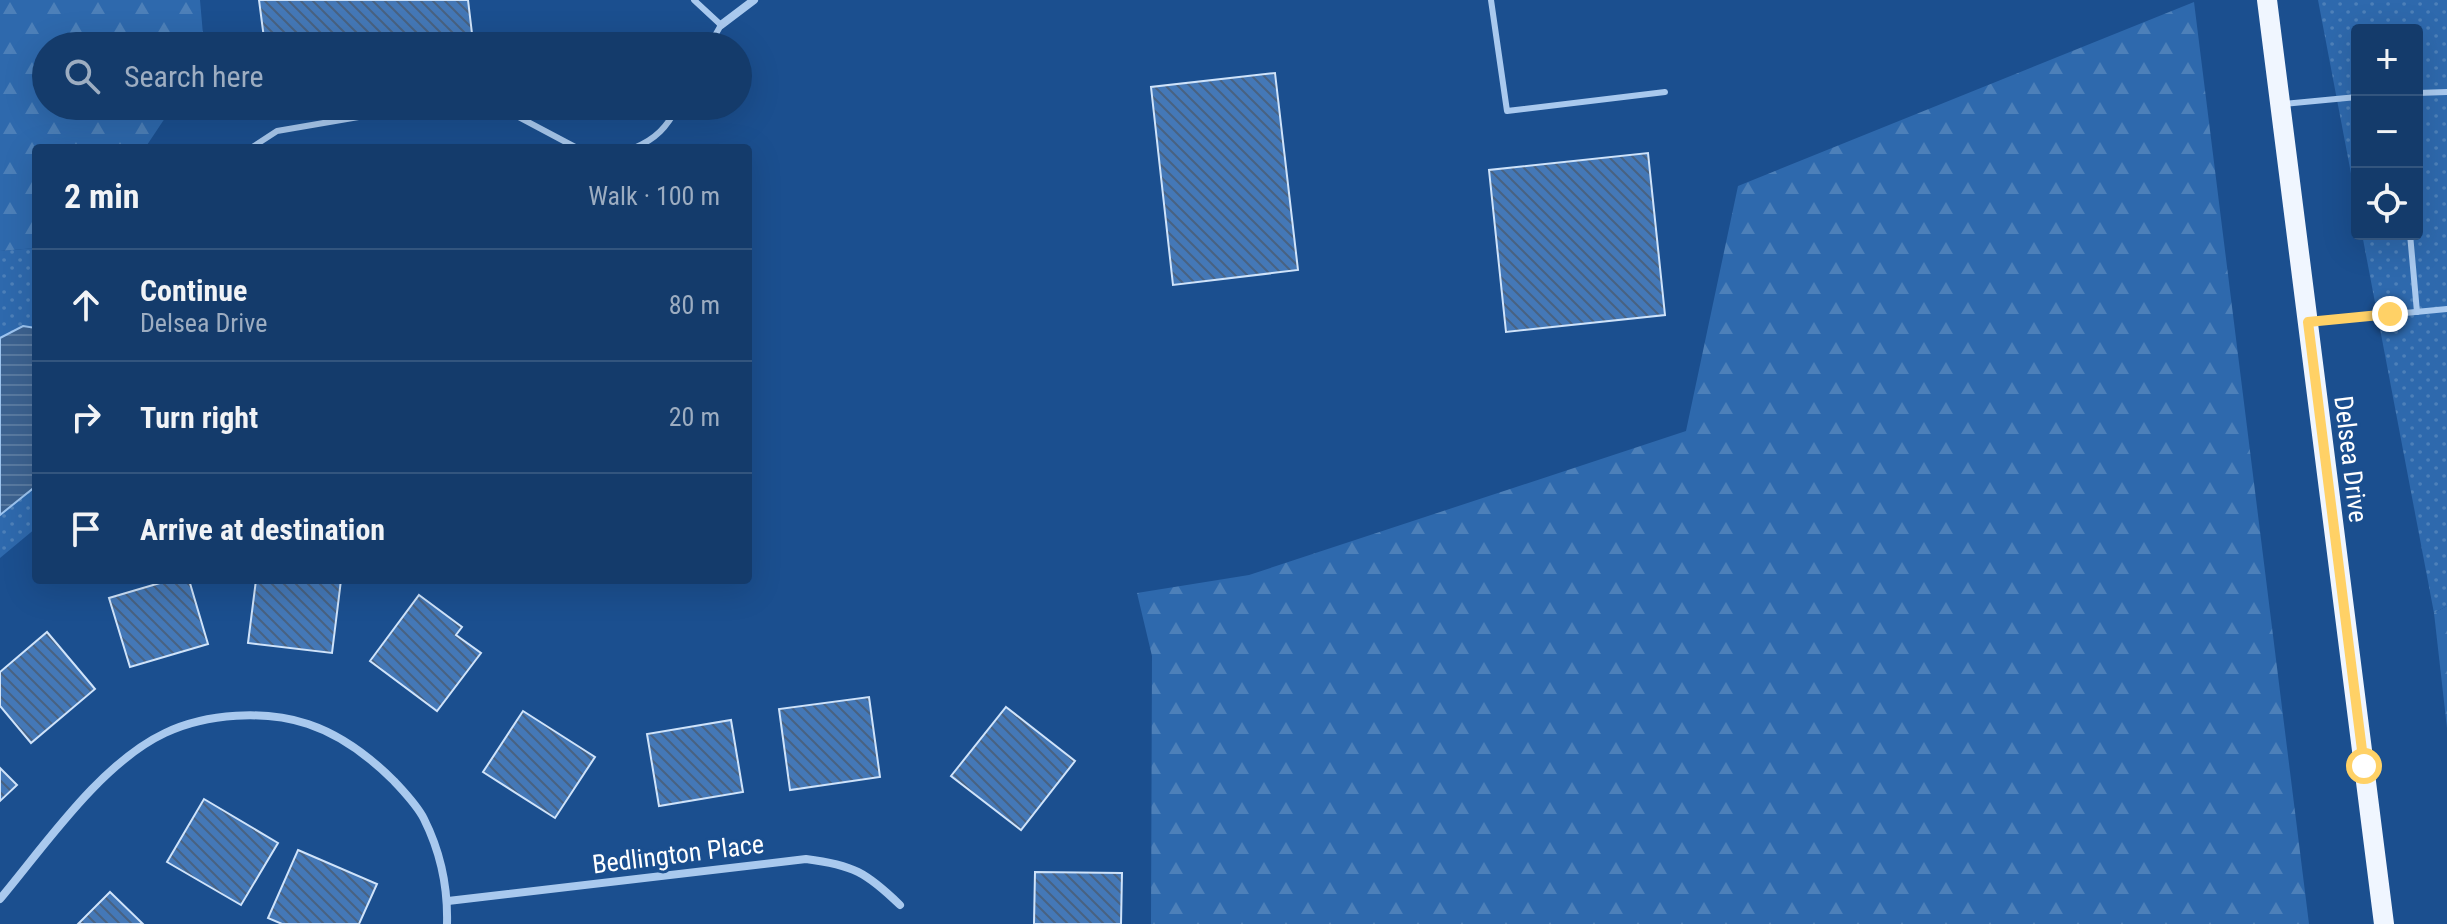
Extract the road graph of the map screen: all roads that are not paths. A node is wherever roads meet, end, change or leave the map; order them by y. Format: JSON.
{"nodes":[{"id":1,"x":694,"y":0,"type":"edge"},
{"id":2,"x":754,"y":0,"type":"edge"},
{"id":3,"x":1491,"y":0,"type":"edge"},
{"id":4,"x":2267,"y":0,"type":"edge"},
{"id":5,"x":721,"y":25,"type":"junction"},
{"id":6,"x":717,"y":32,"type":"edge"},
{"id":7,"x":1665,"y":92,"type":"dead end"},
{"id":8,"x":2447,"y":92,"type":"edge"},
{"id":9,"x":2423,"y":93,"type":"edge"},
{"id":10,"x":2351,"y":98,"type":"edge"},
{"id":11,"x":2281,"y":104,"type":"junction"},
{"id":12,"x":341,"y":120,"type":"edge"},
{"id":13,"x":524,"y":120,"type":"edge"},
{"id":14,"x":671,"y":120,"type":"edge"},
{"id":15,"x":257,"y":144,"type":"edge"},
{"id":16,"x":569,"y":144,"type":"edge"},
{"id":17,"x":644,"y":144,"type":"edge"},
{"id":18,"x":2411,"y":240,"type":"edge"},
{"id":19,"x":2447,"y":309,"type":"edge"},
{"id":20,"x":2417,"y":312,"type":"junction"},
{"id":21,"x":2308,"y":322,"type":"junction"},
{"id":22,"x":0,"y":899,"type":"edge"},
{"id":23,"x":448,"y":901,"type":"junction"},
{"id":24,"x":900,"y":905,"type":"dead end"},
{"id":25,"x":447,"y":924,"type":"edge"},
{"id":26,"x":2384,"y":924,"type":"edge"}],
"edges":[{"from":1,"to":5,"type":"lane"},
{"from":2,"to":5,"type":"street"},
{"from":3,"to":7,"type":"lane"},
{"from":4,"to":11,"type":"main road","name":"Delsea Drive"},
{"from":5,"to":6,"type":"lane"},
{"from":8,"to":9,"type":"lane"},
{"from":10,"to":11,"type":"lane"},
{"from":11,"to":21,"type":"main road","name":"Delsea Drive"},
{"from":12,"to":15,"type":"lane"},
{"from":13,"to":16,"type":"lane"},
{"from":14,"to":17,"type":"lane"},
{"from":18,"to":20,"type":"lane"},
{"from":19,"to":20,"type":"lane"},
{"from":20,"to":21,"type":"lane"},
{"from":21,"to":26,"type":"main road","name":"Delsea Drive"},
{"from":22,"to":23,"type":"street"},
{"from":23,"to":24,"type":"street","name":"Bedlington Place"},
{"from":23,"to":25,"type":"street"}]}
